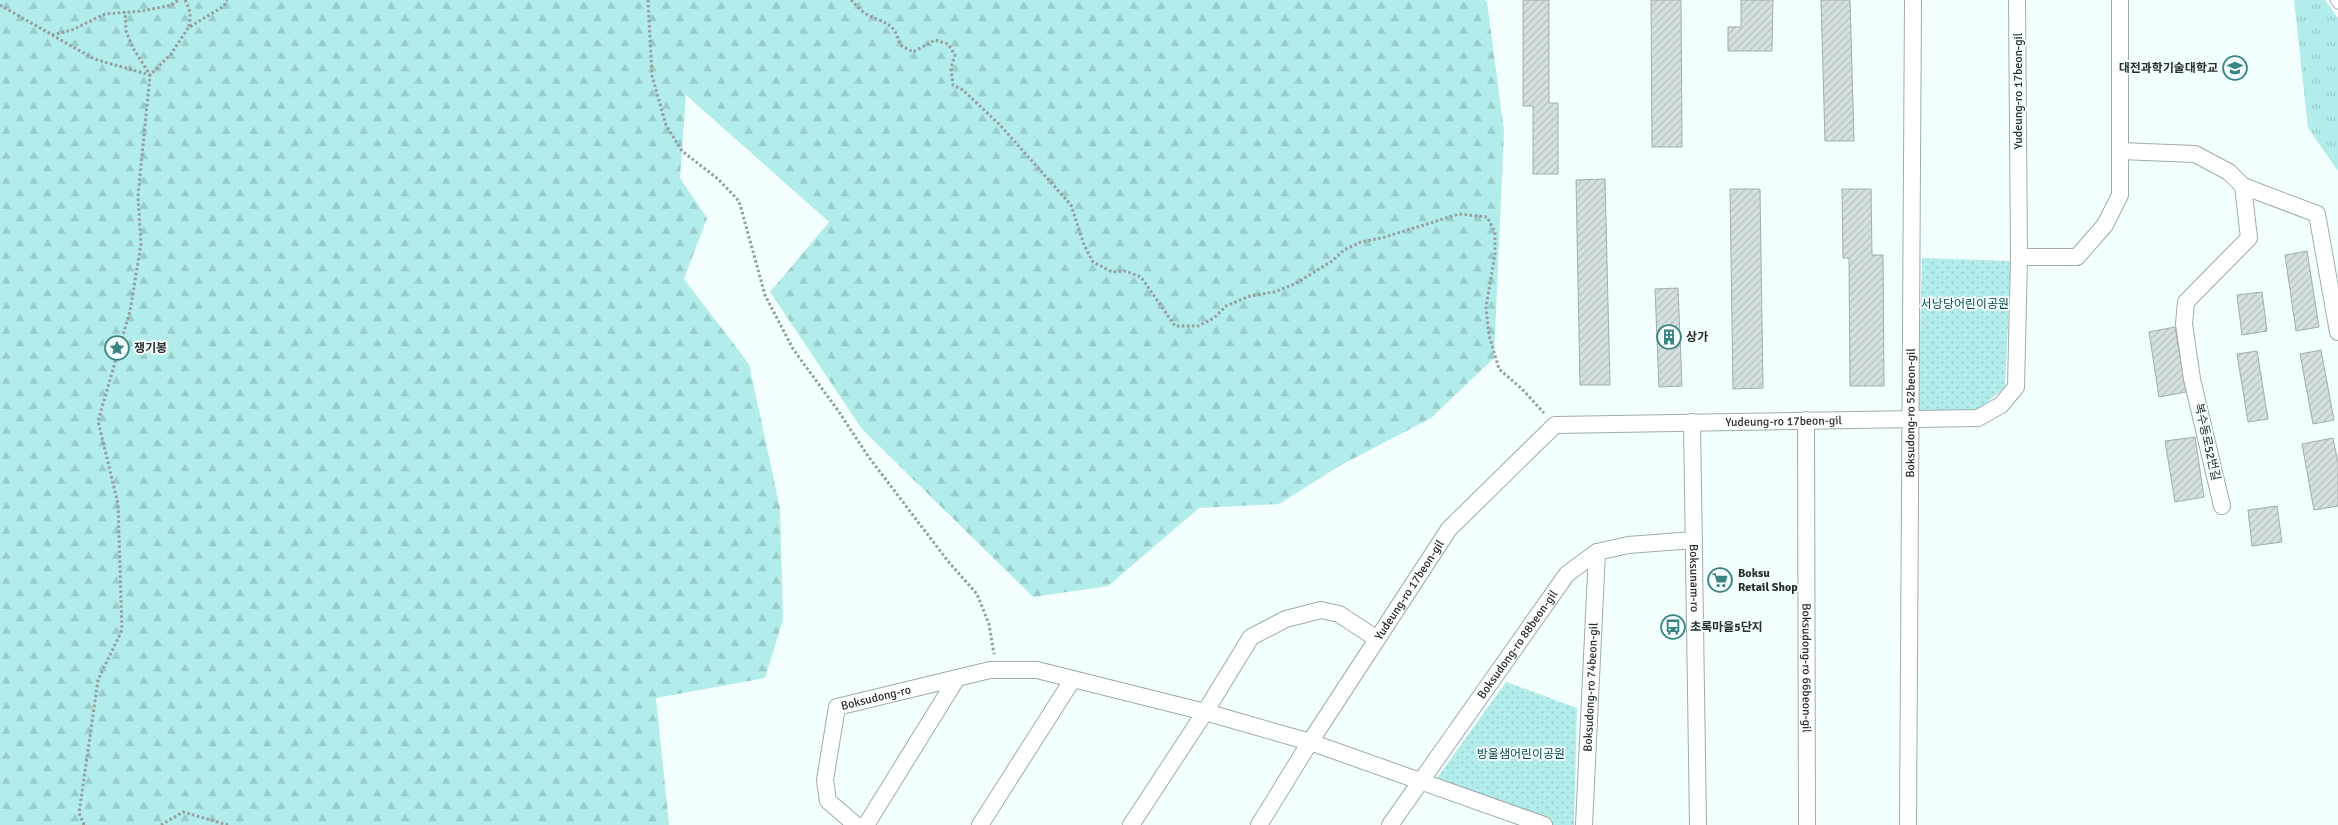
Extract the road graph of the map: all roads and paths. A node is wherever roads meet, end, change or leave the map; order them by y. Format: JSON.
{"nodes":[{"id":1,"x":178,"y":0,"type":"edge"},
{"id":2,"x":185,"y":0,"type":"edge"},
{"id":3,"x":227,"y":0,"type":"edge"},
{"id":4,"x":648,"y":0,"type":"edge"},
{"id":5,"x":851,"y":0,"type":"edge"},
{"id":6,"x":1913,"y":0,"type":"edge"},
{"id":7,"x":2017,"y":0,"type":"edge"},
{"id":8,"x":2120,"y":0,"type":"edge"},
{"id":9,"x":2335,"y":0,"type":"edge"},
{"id":10,"x":2338,"y":4,"type":"edge"},
{"id":11,"x":0,"y":5,"type":"edge"},
{"id":12,"x":125,"y":12,"type":"junction"},
{"id":13,"x":188,"y":28,"type":"junction"},
{"id":14,"x":51,"y":35,"type":"junction"},
{"id":15,"x":150,"y":75,"type":"junction"},
{"id":16,"x":2120,"y":151,"type":"junction"},
{"id":17,"x":2243,"y":186,"type":"junction"},
{"id":18,"x":2019,"y":257,"type":"junction"},
{"id":19,"x":2338,"y":332,"type":"edge"},
{"id":20,"x":1806,"y":420,"type":"junction"},
{"id":21,"x":1909,"y":420,"type":"junction"},
{"id":22,"x":1692,"y":422,"type":"junction"},
{"id":23,"x":1554,"y":425,"type":"junction"},
{"id":24,"x":2222,"y":506,"type":"dead end"},
{"id":25,"x":1694,"y":540,"type":"junction"},
{"id":26,"x":1597,"y":552,"type":"junction"},
{"id":27,"x":1377,"y":639,"type":"junction"},
{"id":28,"x":998,"y":670,"type":"junction"},
{"id":29,"x":957,"y":678,"type":"junction"},
{"id":30,"x":1073,"y":679,"type":"junction"},
{"id":31,"x":1205,"y":712,"type":"junction"},
{"id":32,"x":1310,"y":742,"type":"junction"},
{"id":33,"x":1420,"y":781,"type":"junction"},
{"id":34,"x":84,"y":825,"type":"edge"},
{"id":35,"x":161,"y":825,"type":"edge"},
{"id":36,"x":228,"y":825,"type":"edge"},
{"id":37,"x":856,"y":825,"type":"edge"},
{"id":38,"x":866,"y":825,"type":"edge"},
{"id":39,"x":980,"y":825,"type":"edge"},
{"id":40,"x":1131,"y":825,"type":"edge"},
{"id":41,"x":1259,"y":825,"type":"edge"},
{"id":42,"x":1390,"y":825,"type":"edge"},
{"id":43,"x":1544,"y":825,"type":"edge"},
{"id":44,"x":1584,"y":825,"type":"edge"},
{"id":45,"x":1698,"y":825,"type":"edge"},
{"id":46,"x":1808,"y":825,"type":"edge"},
{"id":47,"x":1908,"y":825,"type":"edge"}],
"edges":[{"from":1,"to":12,"type":"path"},
{"from":2,"to":13,"type":"path"},
{"from":3,"to":13,"type":"path"},
{"from":4,"to":28,"type":"path"},
{"from":5,"to":23,"type":"path"},
{"from":6,"to":21,"type":"street","name":"Boksudong-ro 52beon-gil"},
{"from":7,"to":18,"type":"street","name":"Yudeung-ro 17beon-gil"},
{"from":8,"to":16,"type":"street"},
{"from":9,"to":10,"type":"lane"},
{"from":11,"to":14,"type":"path"},
{"from":12,"to":14,"type":"path"},
{"from":12,"to":15,"type":"path"},
{"from":13,"to":15,"type":"path"},
{"from":14,"to":15,"type":"path"},
{"from":15,"to":34,"type":"path"},
{"from":16,"to":17,"type":"street"},
{"from":16,"to":18,"type":"street"},
{"from":17,"to":19,"type":"street"},
{"from":17,"to":24,"type":"street"},
{"from":18,"to":21,"type":"street","name":"Yudeung-ro 17beon-gil"},
{"from":20,"to":21,"type":"street","name":"Yudeung-ro 17beon-gil"},
{"from":20,"to":22,"type":"street","name":"Yudeung-ro 17beon-gil"},
{"from":20,"to":46,"type":"street","name":"Boksudong-ro 66beon-gil"},
{"from":21,"to":47,"type":"street","name":"Boksudong-ro 52beon-gil"},
{"from":22,"to":23,"type":"street","name":"Yudeung-ro 17beon-gil"},
{"from":22,"to":25,"type":"street","name":"Boksunam-ro"},
{"from":23,"to":27,"type":"street","name":"Yudeung-ro 17beon-gil"},
{"from":25,"to":26,"type":"street","name":"Boksudong-ro 88beon-gil"},
{"from":25,"to":45,"type":"street","name":"Boksunam-ro"},
{"from":26,"to":33,"type":"street","name":"Boksudong-ro 88beon-gil"},
{"from":26,"to":44,"type":"street","name":"Boksudong-ro 74beon-gil"},
{"from":27,"to":31,"type":"street"},
{"from":27,"to":32,"type":"street","name":"Yudeung-ro 17beon-gil"},
{"from":28,"to":29,"type":"street","name":"Boksudong-ro"},
{"from":28,"to":30,"type":"street","name":"Boksudong-ro"},
{"from":29,"to":37,"type":"street","name":"Boksudong-ro"},
{"from":29,"to":38,"type":"street"},
{"from":30,"to":31,"type":"street","name":"Boksudong-ro"},
{"from":30,"to":39,"type":"street"},
{"from":31,"to":32,"type":"street","name":"Boksudong-ro"},
{"from":31,"to":40,"type":"street"},
{"from":32,"to":33,"type":"street"},
{"from":32,"to":41,"type":"street","name":"Yudeung-ro 17beon-gil"},
{"from":33,"to":42,"type":"street","name":"Boksudong-ro 88beon-gil"},
{"from":33,"to":43,"type":"street"},
{"from":35,"to":36,"type":"path"}]}
